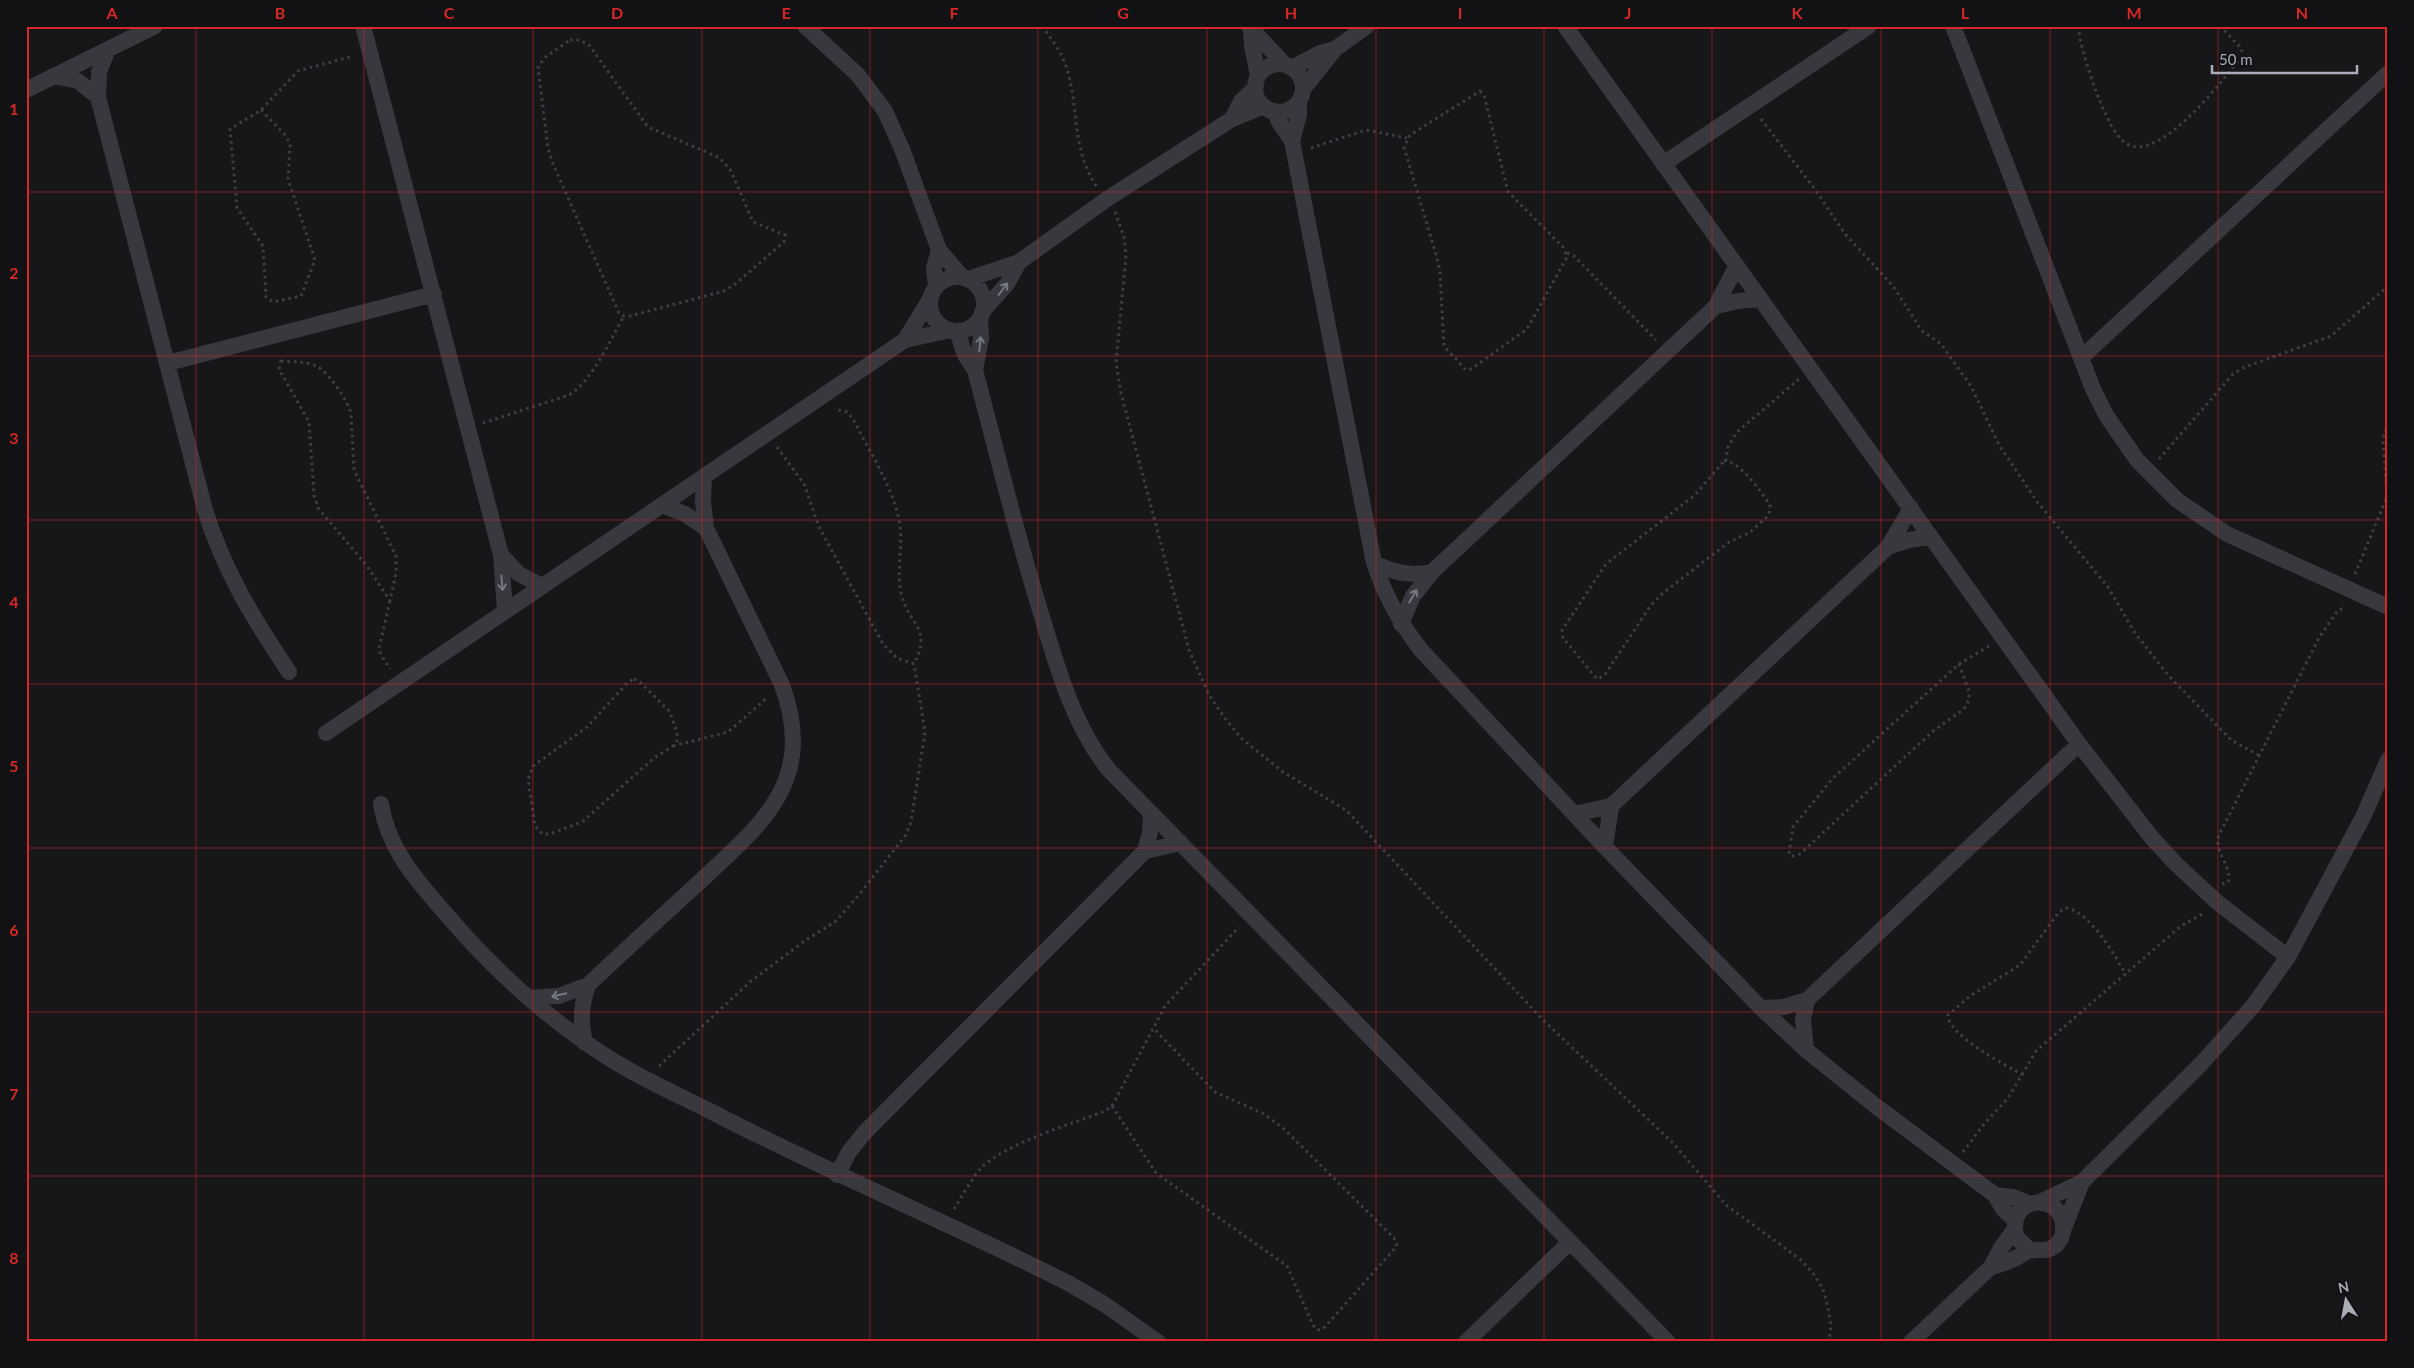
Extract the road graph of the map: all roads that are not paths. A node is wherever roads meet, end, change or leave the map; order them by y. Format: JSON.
{"nodes":[{"id":1,"x":155,"y":26,"type":"edge"},
{"id":2,"x":363,"y":26,"type":"edge"},
{"id":3,"x":805,"y":26,"type":"edge"},
{"id":4,"x":1367,"y":26,"type":"edge"},
{"id":5,"x":1565,"y":26,"type":"edge"},
{"id":6,"x":1869,"y":26,"type":"edge"},
{"id":7,"x":1953,"y":26,"type":"edge"},
{"id":8,"x":1250,"y":28,"type":"edge"},
{"id":9,"x":108,"y":49,"type":"junction"},
{"id":10,"x":1335,"y":49,"type":"junction"},
{"id":11,"x":1288,"y":66,"type":"junction"},
{"id":12,"x":2388,"y":73,"type":"edge"},
{"id":13,"x":53,"y":76,"type":"junction"},
{"id":14,"x":1257,"y":82,"type":"junction"},
{"id":15,"x":26,"y":90,"type":"edge"},
{"id":16,"x":1301,"y":95,"type":"junction"},
{"id":17,"x":98,"y":97,"type":"junction"},
{"id":18,"x":1269,"y":109,"type":"junction"},
{"id":19,"x":1232,"y":119,"type":"junction"},
{"id":20,"x":1293,"y":147,"type":"junction"},
{"id":21,"x":1663,"y":164,"type":"junction"},
{"id":22,"x":939,"y":250,"type":"junction"},
{"id":23,"x":1019,"y":262,"type":"junction"},
{"id":24,"x":1736,"y":267,"type":"junction"},
{"id":25,"x":966,"y":278,"type":"junction"},
{"id":26,"x":933,"y":292,"type":"junction"},
{"id":27,"x":434,"y":294,"type":"junction"},
{"id":28,"x":1760,"y":299,"type":"junction"},
{"id":29,"x":1716,"y":306,"type":"junction"},
{"id":30,"x":981,"y":315,"type":"junction"},
{"id":31,"x":954,"y":330,"type":"junction"},
{"id":32,"x":904,"y":340,"type":"junction"},
{"id":33,"x":2081,"y":358,"type":"junction"},
{"id":34,"x":168,"y":363,"type":"junction"},
{"id":35,"x":975,"y":370,"type":"junction"},
{"id":36,"x":704,"y":476,"type":"junction"},
{"id":37,"x":662,"y":505,"type":"junction"},
{"id":38,"x":1911,"y":508,"type":"junction"},
{"id":39,"x":706,"y":528,"type":"junction"},
{"id":40,"x":1931,"y":537,"type":"junction"},
{"id":41,"x":1888,"y":547,"type":"junction"},
{"id":42,"x":501,"y":555,"type":"junction"},
{"id":43,"x":1374,"y":563,"type":"junction"},
{"id":44,"x":1432,"y":572,"type":"junction"},
{"id":45,"x":542,"y":586,"type":"junction"},
{"id":46,"x":2388,"y":607,"type":"edge"},
{"id":47,"x":505,"y":611,"type":"junction"},
{"id":48,"x":1401,"y":624,"type":"junction"},
{"id":49,"x":289,"y":672,"type":"dead end"},
{"id":50,"x":326,"y":733,"type":"dead end"},
{"id":51,"x":2080,"y":744,"type":"junction"},
{"id":52,"x":2388,"y":760,"type":"edge"},
{"id":53,"x":381,"y":804,"type":"dead end"},
{"id":54,"x":1611,"y":806,"type":"junction"},
{"id":55,"x":1151,"y":813,"type":"junction"},
{"id":56,"x":1574,"y":814,"type":"junction"},
{"id":57,"x":1181,"y":843,"type":"junction"},
{"id":58,"x":1604,"y":847,"type":"junction"},
{"id":59,"x":1145,"y":851,"type":"junction"},
{"id":60,"x":2288,"y":957,"type":"junction"},
{"id":61,"x":588,"y":985,"type":"junction"},
{"id":62,"x":529,"y":998,"type":"junction"},
{"id":63,"x":1807,"y":1000,"type":"junction"},
{"id":64,"x":1761,"y":1008,"type":"junction"},
{"id":65,"x":585,"y":1043,"type":"junction"},
{"id":66,"x":1806,"y":1050,"type":"junction"},
{"id":67,"x":837,"y":1175,"type":"junction"},
{"id":68,"x":2082,"y":1182,"type":"junction"},
{"id":69,"x":1995,"y":1195,"type":"junction"},
{"id":70,"x":2035,"y":1203,"type":"junction"},
{"id":71,"x":2014,"y":1225,"type":"junction"},
{"id":72,"x":2064,"y":1228,"type":"junction"},
{"id":73,"x":1570,"y":1242,"type":"junction"},
{"id":74,"x":2030,"y":1250,"type":"junction"},
{"id":75,"x":1991,"y":1267,"type":"junction"},
{"id":76,"x":1158,"y":1342,"type":"edge"},
{"id":77,"x":1466,"y":1342,"type":"edge"},
{"id":78,"x":1668,"y":1342,"type":"edge"},
{"id":79,"x":1911,"y":1342,"type":"edge"}],
"edges":[{"from":1,"to":9,"type":"street"},
{"from":2,"to":27,"type":"street"},
{"from":3,"to":22,"type":"street"},
{"from":4,"to":10,"type":"street"},
{"from":5,"to":21,"type":"street"},
{"from":6,"to":21,"type":"street"},
{"from":7,"to":33,"type":"street"},
{"from":8,"to":11,"type":"street"},
{"from":8,"to":14,"type":"street"},
{"from":9,"to":13,"type":"street"},
{"from":9,"to":17,"type":"street"},
{"from":10,"to":11,"type":"street"},
{"from":10,"to":16,"type":"street"},
{"from":11,"to":14,"type":"street"},
{"from":11,"to":16,"type":"street"},
{"from":12,"to":33,"type":"street"},
{"from":13,"to":15,"type":"street"},
{"from":13,"to":17,"type":"street"},
{"from":14,"to":18,"type":"street"},
{"from":14,"to":19,"type":"street"},
{"from":16,"to":18,"type":"street"},
{"from":16,"to":20,"type":"street"},
{"from":17,"to":34,"type":"street"},
{"from":18,"to":19,"type":"street"},
{"from":18,"to":20,"type":"street"},
{"from":19,"to":23,"type":"street"},
{"from":20,"to":43,"type":"street"},
{"from":21,"to":24,"type":"street"},
{"from":22,"to":25,"type":"street"},
{"from":22,"to":26,"type":"street"},
{"from":23,"to":25,"type":"street"},
{"from":30,"to":23,"type":"street","one_way":true},
{"from":24,"to":28,"type":"street"},
{"from":24,"to":29,"type":"street"},
{"from":25,"to":26,"type":"street"},
{"from":25,"to":30,"type":"street"},
{"from":26,"to":31,"type":"street"},
{"from":26,"to":32,"type":"street"},
{"from":27,"to":34,"type":"street"},
{"from":27,"to":42,"type":"street"},
{"from":28,"to":29,"type":"street"},
{"from":28,"to":38,"type":"street"},
{"from":29,"to":44,"type":"street"},
{"from":30,"to":31,"type":"street"},
{"from":35,"to":30,"type":"street","one_way":true},
{"from":31,"to":32,"type":"street"},
{"from":31,"to":35,"type":"street"},
{"from":32,"to":36,"type":"street"},
{"from":33,"to":46,"type":"street"},
{"from":34,"to":49,"type":"street"},
{"from":35,"to":55,"type":"street"},
{"from":36,"to":37,"type":"street"},
{"from":36,"to":39,"type":"street"},
{"from":37,"to":39,"type":"street"},
{"from":37,"to":45,"type":"street"},
{"from":38,"to":40,"type":"street"},
{"from":38,"to":41,"type":"street"},
{"from":39,"to":61,"type":"street"},
{"from":40,"to":41,"type":"street"},
{"from":40,"to":51,"type":"street"},
{"from":41,"to":54,"type":"street"},
{"from":42,"to":45,"type":"street"},
{"from":42,"to":47,"type":"street","one_way":true},
{"from":43,"to":44,"type":"street"},
{"from":43,"to":48,"type":"street"},
{"from":48,"to":44,"type":"street","one_way":true},
{"from":45,"to":47,"type":"street"},
{"from":47,"to":50,"type":"street"},
{"from":48,"to":56,"type":"street"},
{"from":51,"to":60,"type":"street"},
{"from":51,"to":63,"type":"street"},
{"from":52,"to":60,"type":"street"},
{"from":53,"to":62,"type":"street"},
{"from":54,"to":56,"type":"street"},
{"from":54,"to":58,"type":"street"},
{"from":55,"to":57,"type":"street"},
{"from":55,"to":59,"type":"street"},
{"from":56,"to":58,"type":"street"},
{"from":57,"to":59,"type":"street"},
{"from":57,"to":73,"type":"street"},
{"from":58,"to":64,"type":"street"},
{"from":59,"to":67,"type":"street"},
{"from":60,"to":68,"type":"street"},
{"from":61,"to":62,"type":"street","one_way":true},
{"from":61,"to":65,"type":"street"},
{"from":62,"to":65,"type":"street"},
{"from":63,"to":64,"type":"street"},
{"from":63,"to":66,"type":"street"},
{"from":64,"to":66,"type":"street"},
{"from":65,"to":67,"type":"street"},
{"from":66,"to":69,"type":"street"},
{"from":67,"to":76,"type":"street"},
{"from":68,"to":70,"type":"street"},
{"from":68,"to":72,"type":"street"},
{"from":69,"to":70,"type":"street"},
{"from":69,"to":71,"type":"street"},
{"from":70,"to":71,"type":"street"},
{"from":70,"to":72,"type":"street"},
{"from":71,"to":74,"type":"street"},
{"from":71,"to":75,"type":"street"},
{"from":72,"to":74,"type":"street"},
{"from":73,"to":77,"type":"street"},
{"from":73,"to":78,"type":"street"},
{"from":74,"to":75,"type":"street"},
{"from":75,"to":79,"type":"street"}]}
